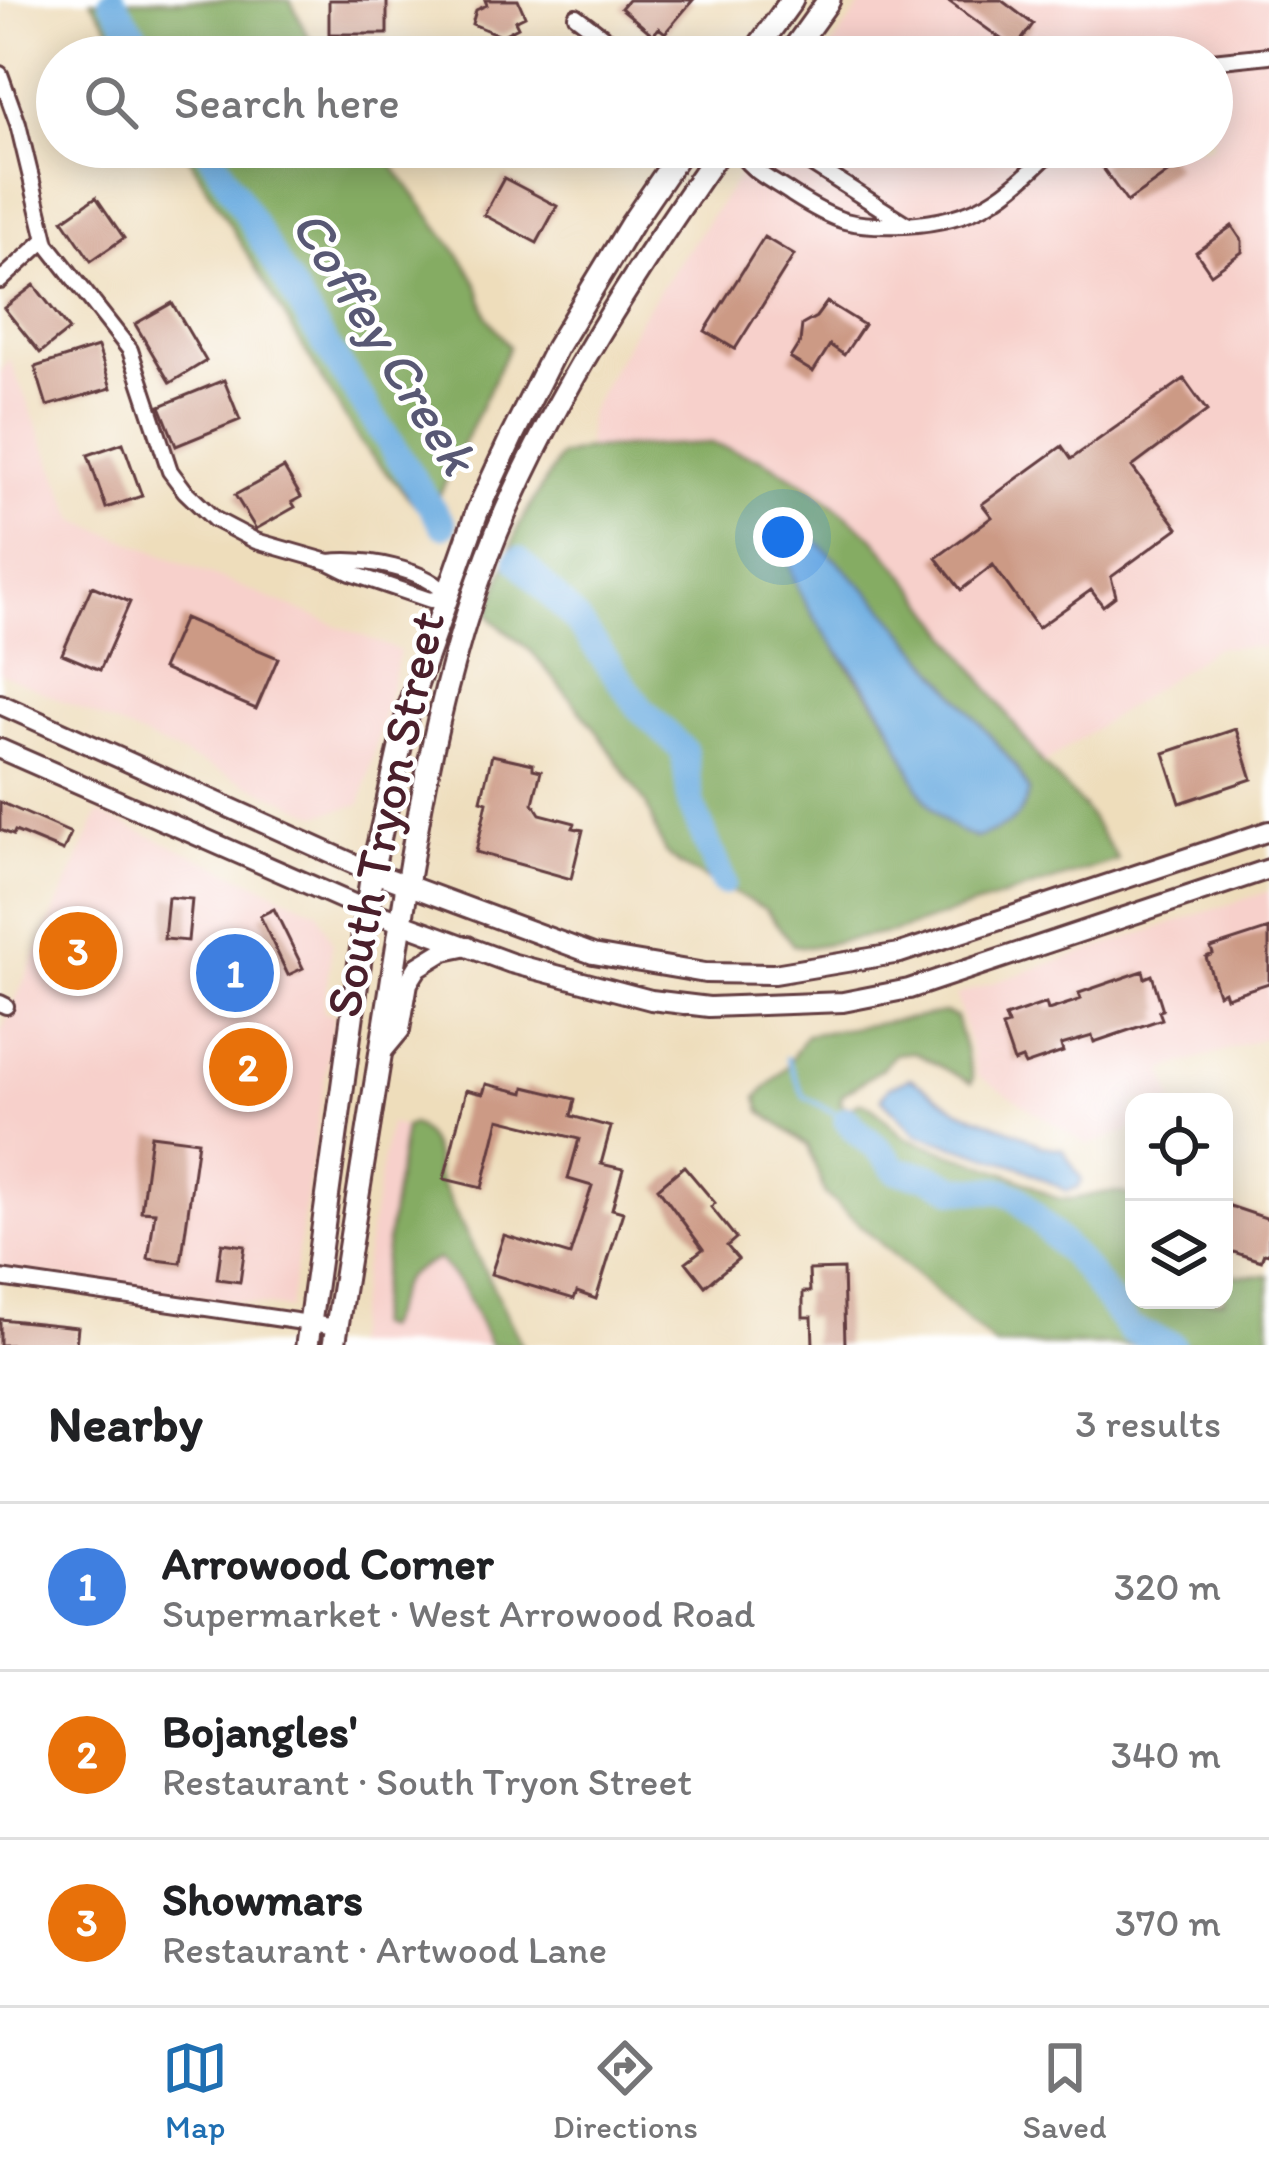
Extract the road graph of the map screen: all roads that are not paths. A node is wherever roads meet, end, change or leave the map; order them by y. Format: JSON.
{"nodes":[{"id":1,"x":793,"y":0,"type":"edge"},
{"id":2,"x":829,"y":0,"type":"edge"},
{"id":3,"x":576,"y":16,"type":"dead end"},
{"id":4,"x":602,"y":36,"type":"edge"},
{"id":5,"x":766,"y":36,"type":"edge"},
{"id":6,"x":803,"y":36,"type":"edge"},
{"id":7,"x":1269,"y":55,"type":"edge"},
{"id":8,"x":1233,"y":59,"type":"edge"},
{"id":9,"x":0,"y":74,"type":"edge"},
{"id":10,"x":670,"y":168,"type":"edge"},
{"id":11,"x":708,"y":168,"type":"edge"},
{"id":12,"x":752,"y":168,"type":"edge"},
{"id":13,"x":818,"y":168,"type":"edge"},
{"id":14,"x":1033,"y":168,"type":"edge"},
{"id":15,"x":906,"y":224,"type":"junction"},
{"id":16,"x":46,"y":239,"type":"junction"},
{"id":17,"x":0,"y":281,"type":"edge"},
{"id":18,"x":448,"y":598,"type":"junction"},
{"id":19,"x":0,"y":704,"type":"edge"},
{"id":20,"x":0,"y":749,"type":"edge"},
{"id":21,"x":1269,"y":831,"type":"edge"},
{"id":22,"x":1269,"y":869,"type":"edge"},
{"id":23,"x":372,"y":872,"type":"junction"},
{"id":24,"x":406,"y":884,"type":"junction"},
{"id":25,"x":367,"y":910,"type":"junction"},
{"id":26,"x":399,"y":921,"type":"junction"},
{"id":27,"x":468,"y":946,"type":"junction"},
{"id":28,"x":380,"y":1053,"type":"junction"},
{"id":29,"x":0,"y":1278,"type":"edge"},
{"id":30,"x":308,"y":1334,"type":"edge"},
{"id":31,"x":336,"y":1336,"type":"edge"}],
"edges":[{"from":1,"to":5,"type":"main road"},
{"from":2,"to":6,"type":"main road"},
{"from":3,"to":4,"type":"street"},
{"from":7,"to":8,"type":"street"},
{"from":9,"to":16,"type":"street"},
{"from":10,"to":18,"type":"main road","name":"South Tryon Street"},
{"from":11,"to":24,"type":"main road","name":"South Tryon Street"},
{"from":12,"to":15,"type":"street"},
{"from":13,"to":15,"type":"street"},
{"from":14,"to":15,"type":"street"},
{"from":16,"to":17,"type":"street"},
{"from":16,"to":18,"type":"street"},
{"from":18,"to":23,"type":"main road","name":"South Tryon Street"},
{"from":19,"to":23,"type":"main road"},
{"from":20,"to":25,"type":"main road"},
{"from":21,"to":24,"type":"main road"},
{"from":22,"to":27,"type":"main road"},
{"from":23,"to":24,"type":"main road"},
{"from":23,"to":25,"type":"main road","name":"South Tryon Street"},
{"from":24,"to":26,"type":"main road","name":"South Tryon Street"},
{"from":25,"to":26,"type":"main road"},
{"from":25,"to":30,"type":"main road","name":"South Tryon Street"},
{"from":26,"to":27,"type":"main road"},
{"from":26,"to":28,"type":"main road","name":"South Tryon Street"},
{"from":27,"to":28,"type":"main road"},
{"from":28,"to":31,"type":"main road","name":"South Tryon Street"},
{"from":29,"to":30,"type":"street"},
{"from":30,"to":31,"type":"street"}]}
